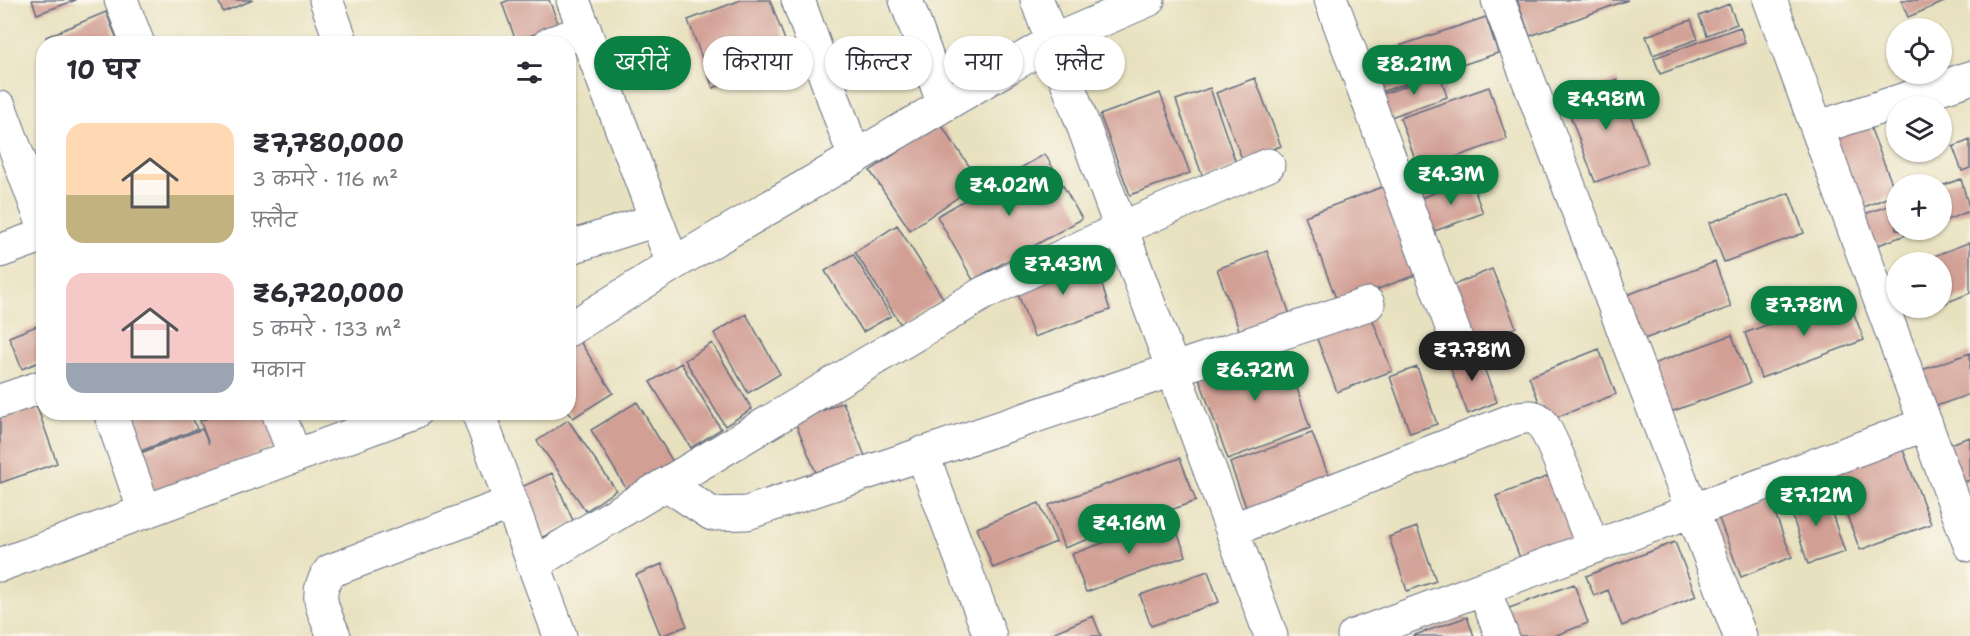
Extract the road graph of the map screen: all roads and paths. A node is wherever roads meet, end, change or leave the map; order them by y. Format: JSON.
{"nodes":[{"id":1,"x":121,"y":0,"type":"edge"},
{"id":2,"x":326,"y":0,"type":"edge"},
{"id":3,"x":573,"y":0,"type":"edge"},
{"id":4,"x":798,"y":0,"type":"edge"},
{"id":5,"x":906,"y":0,"type":"edge"},
{"id":6,"x":1037,"y":0,"type":"edge"},
{"id":7,"x":1148,"y":0,"type":"edge"},
{"id":8,"x":1331,"y":0,"type":"edge"},
{"id":9,"x":1498,"y":0,"type":"edge"},
{"id":10,"x":1770,"y":0,"type":"edge"},
{"id":11,"x":585,"y":31,"type":"junction"},
{"id":12,"x":135,"y":36,"type":"edge"},
{"id":13,"x":339,"y":36,"type":"edge"},
{"id":14,"x":571,"y":36,"type":"edge"},
{"id":15,"x":1051,"y":36,"type":"edge"},
{"id":16,"x":1065,"y":36,"type":"edge"},
{"id":17,"x":1035,"y":52,"type":"edge"},
{"id":18,"x":1970,"y":78,"type":"edge"},
{"id":19,"x":1070,"y":90,"type":"edge"},
{"id":20,"x":944,"y":105,"type":"junction"},
{"id":21,"x":0,"y":108,"type":"edge"},
{"id":22,"x":1817,"y":128,"type":"junction"},
{"id":23,"x":9,"y":157,"type":"edge"},
{"id":24,"x":855,"y":158,"type":"junction"},
{"id":25,"x":1268,"y":165,"type":"dead end"},
{"id":26,"x":36,"y":210,"type":"edge"},
{"id":27,"x":656,"y":220,"type":"junction"},
{"id":28,"x":1120,"y":229,"type":"junction"},
{"id":29,"x":36,"y":238,"type":"edge"},
{"id":30,"x":576,"y":245,"type":"edge"},
{"id":31,"x":0,"y":251,"type":"edge"},
{"id":32,"x":673,"y":264,"type":"junction"},
{"id":33,"x":1368,"y":304,"type":"dead end"},
{"id":34,"x":576,"y":325,"type":"edge"},
{"id":35,"x":1461,"y":349,"type":"dead end"},
{"id":36,"x":1172,"y":371,"type":"junction"},
{"id":37,"x":36,"y":389,"type":"edge"},
{"id":38,"x":0,"y":401,"type":"edge"},
{"id":39,"x":113,"y":420,"type":"edge"},
{"id":40,"x":281,"y":420,"type":"edge"},
{"id":41,"x":392,"y":420,"type":"edge"},
{"id":42,"x":481,"y":420,"type":"edge"},
{"id":43,"x":1926,"y":424,"type":"junction"},
{"id":44,"x":922,"y":453,"type":"junction"},
{"id":45,"x":295,"y":456,"type":"junction"},
{"id":46,"x":666,"y":484,"type":"junction"},
{"id":47,"x":511,"y":503,"type":"junction"},
{"id":48,"x":1692,"y":511,"type":"junction"},
{"id":49,"x":145,"y":512,"type":"junction"},
{"id":50,"x":1232,"y":530,"type":"junction"},
{"id":51,"x":1970,"y":545,"type":"edge"},
{"id":52,"x":1593,"y":548,"type":"junction"},
{"id":53,"x":533,"y":564,"type":"junction"},
{"id":54,"x":0,"y":565,"type":"edge"},
{"id":55,"x":1483,"y":588,"type":"junction"},
{"id":56,"x":334,"y":636,"type":"edge"},
{"id":57,"x":558,"y":636,"type":"edge"},
{"id":58,"x":990,"y":636,"type":"edge"},
{"id":59,"x":1271,"y":636,"type":"edge"},
{"id":60,"x":1354,"y":636,"type":"edge"},
{"id":61,"x":1502,"y":636,"type":"edge"},
{"id":62,"x":1740,"y":636,"type":"edge"}],
"edges":[{"from":1,"to":12,"type":"street"},
{"from":2,"to":13,"type":"street"},
{"from":3,"to":11,"type":"street"},
{"from":4,"to":24,"type":"street"},
{"from":5,"to":20,"type":"street"},
{"from":6,"to":15,"type":"street"},
{"from":7,"to":16,"type":"street"},
{"from":8,"to":35,"type":"street"},
{"from":9,"to":48,"type":"street"},
{"from":10,"to":22,"type":"street"},
{"from":11,"to":14,"type":"street"},
{"from":11,"to":27,"type":"street"},
{"from":17,"to":20,"type":"street"},
{"from":18,"to":22,"type":"street"},
{"from":19,"to":28,"type":"street"},
{"from":20,"to":24,"type":"street"},
{"from":21,"to":23,"type":"street"},
{"from":22,"to":43,"type":"street"},
{"from":23,"to":26,"type":"street"},
{"from":24,"to":32,"type":"street"},
{"from":25,"to":28,"type":"street"},
{"from":27,"to":30,"type":"street"},
{"from":27,"to":32,"type":"street"},
{"from":28,"to":36,"type":"street"},
{"from":28,"to":46,"type":"street"},
{"from":29,"to":31,"type":"street"},
{"from":32,"to":34,"type":"street"},
{"from":33,"to":36,"type":"street"},
{"from":36,"to":44,"type":"street"},
{"from":36,"to":50,"type":"street"},
{"from":37,"to":38,"type":"street"},
{"from":39,"to":49,"type":"street"},
{"from":40,"to":45,"type":"street"},
{"from":41,"to":45,"type":"street"},
{"from":42,"to":47,"type":"street"},
{"from":43,"to":48,"type":"street"},
{"from":43,"to":51,"type":"street"},
{"from":44,"to":46,"type":"street"},
{"from":44,"to":58,"type":"street"},
{"from":45,"to":49,"type":"street"},
{"from":46,"to":53,"type":"street"},
{"from":47,"to":53,"type":"street"},
{"from":47,"to":56,"type":"street"},
{"from":48,"to":52,"type":"street"},
{"from":48,"to":62,"type":"street"},
{"from":49,"to":54,"type":"street"},
{"from":50,"to":52,"type":"street"},
{"from":50,"to":59,"type":"street"},
{"from":52,"to":55,"type":"street"},
{"from":53,"to":57,"type":"street"},
{"from":55,"to":60,"type":"street"},
{"from":55,"to":61,"type":"street"}]}
